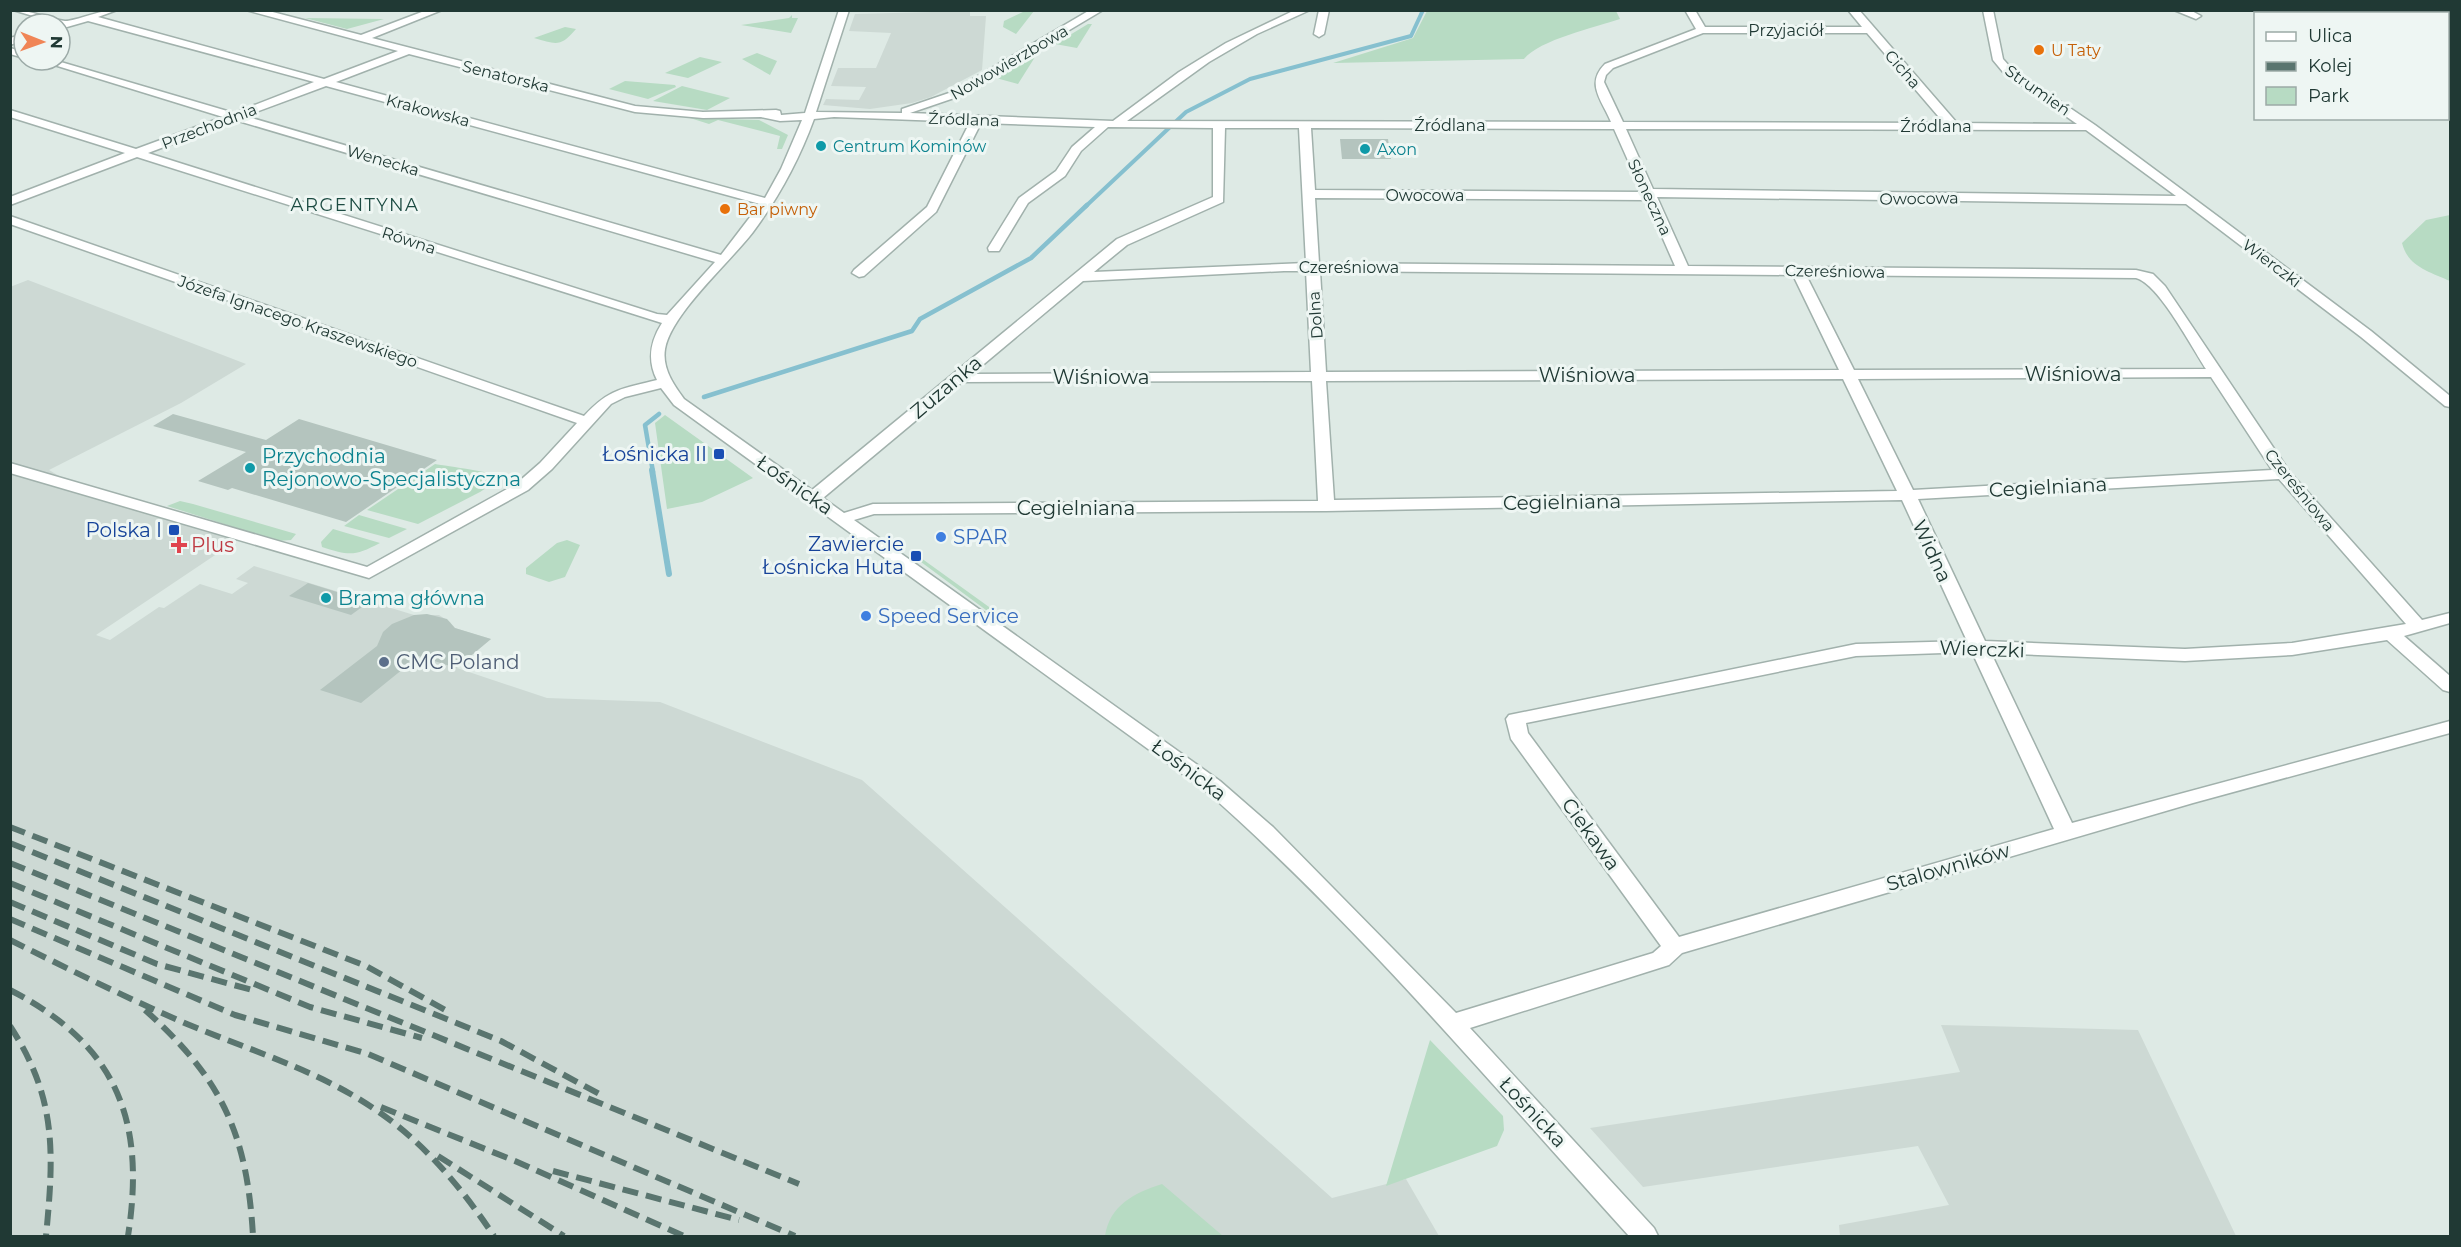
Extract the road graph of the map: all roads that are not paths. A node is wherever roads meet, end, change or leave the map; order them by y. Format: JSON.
{"nodes":[{"id":1,"x":112,"y":10,"type":"edge"},
{"id":2,"x":251,"y":10,"type":"edge"},
{"id":3,"x":437,"y":10,"type":"edge"},
{"id":4,"x":844,"y":10,"type":"edge"},
{"id":5,"x":1098,"y":10,"type":"edge"},
{"id":6,"x":1305,"y":10,"type":"edge"},
{"id":7,"x":1324,"y":10,"type":"edge"},
{"id":8,"x":1690,"y":10,"type":"edge"},
{"id":9,"x":1853,"y":10,"type":"edge"},
{"id":10,"x":1988,"y":10,"type":"edge"},
{"id":11,"x":2179,"y":10,"type":"edge"},
{"id":12,"x":2196,"y":16,"type":"dead end"},
{"id":13,"x":89,"y":18,"type":"junction"},
{"id":14,"x":72,"y":23,"type":"edge"},
{"id":15,"x":1702,"y":30,"type":"junction"},
{"id":16,"x":1870,"y":30,"type":"junction"},
{"id":17,"x":1319,"y":34,"type":"dead end"},
{"id":18,"x":361,"y":39,"type":"junction"},
{"id":19,"x":407,"y":51,"type":"junction"},
{"id":20,"x":72,"y":68,"type":"edge"},
{"id":21,"x":325,"y":82,"type":"junction"},
{"id":22,"x":953,"y":95,"type":"junction"},
{"id":23,"x":10,"y":113,"type":"edge"},
{"id":24,"x":765,"y":115,"type":"junction"},
{"id":25,"x":883,"y":115,"type":"junction"},
{"id":26,"x":235,"y":116,"type":"junction"},
{"id":27,"x":973,"y":119,"type":"junction"},
{"id":28,"x":808,"y":120,"type":"junction"},
{"id":29,"x":1110,"y":124,"type":"junction"},
{"id":30,"x":1219,"y":125,"type":"junction"},
{"id":31,"x":1305,"y":125,"type":"junction"},
{"id":32,"x":1617,"y":126,"type":"junction"},
{"id":33,"x":1953,"y":126,"type":"junction"},
{"id":34,"x":2091,"y":127,"type":"junction"},
{"id":35,"x":136,"y":153,"type":"junction"},
{"id":36,"x":1309,"y":195,"type":"junction"},
{"id":37,"x":1649,"y":195,"type":"junction"},
{"id":38,"x":2189,"y":200,"type":"junction"},
{"id":39,"x":10,"y":201,"type":"edge"},
{"id":40,"x":767,"y":202,"type":"junction"},
{"id":41,"x":10,"y":220,"type":"edge"},
{"id":42,"x":994,"y":248,"type":"dead end"},
{"id":43,"x":723,"y":260,"type":"junction"},
{"id":44,"x":1312,"y":267,"type":"junction"},
{"id":45,"x":1683,"y":269,"type":"junction"},
{"id":46,"x":1797,"y":270,"type":"junction"},
{"id":47,"x":859,"y":273,"type":"dead end"},
{"id":48,"x":1079,"y":277,"type":"junction"},
{"id":49,"x":671,"y":320,"type":"junction"},
{"id":50,"x":2215,"y":373,"type":"junction"},
{"id":51,"x":1849,"y":374,"type":"junction"},
{"id":52,"x":1320,"y":376,"type":"junction"},
{"id":53,"x":958,"y":378,"type":"junction"},
{"id":54,"x":664,"y":383,"type":"junction"},
{"id":55,"x":2451,"y":403,"type":"edge"},
{"id":56,"x":585,"y":421,"type":"junction"},
{"id":57,"x":10,"y":468,"type":"edge"},
{"id":58,"x":2283,"y":474,"type":"junction"},
{"id":59,"x":1906,"y":496,"type":"junction"},
{"id":60,"x":813,"y":498,"type":"junction"},
{"id":61,"x":1326,"y":506,"type":"junction"},
{"id":62,"x":843,"y":518,"type":"junction"},
{"id":63,"x":2451,"y":618,"type":"edge"},
{"id":64,"x":2418,"y":627,"type":"junction"},
{"id":65,"x":2391,"y":634,"type":"junction"},
{"id":66,"x":1976,"y":646,"type":"junction"},
{"id":67,"x":2451,"y":686,"type":"edge"},
{"id":68,"x":1516,"y":719,"type":"joint"},
{"id":69,"x":2451,"y":727,"type":"edge"},
{"id":70,"x":2066,"y":833,"type":"junction"},
{"id":71,"x":1674,"y":947,"type":"junction"},
{"id":72,"x":1452,"y":1024,"type":"junction"},
{"id":73,"x":1645,"y":1236,"type":"edge"}],
"edges":[{"from":1,"to":13,"type":"street"},
{"from":2,"to":18,"type":"street","name":"Senatorska"},
{"from":3,"to":18,"type":"street"},
{"from":4,"to":28,"type":"street"},
{"from":5,"to":22,"type":"street","name":"Nowowierzbowa"},
{"from":6,"to":29,"type":"street"},
{"from":7,"to":17,"type":"street"},
{"from":8,"to":15,"type":"street"},
{"from":9,"to":16,"type":"street","name":"Cicha"},
{"from":10,"to":34,"type":"street","name":"Strumień"},
{"from":11,"to":12,"type":"street"},
{"from":13,"to":14,"type":"street"},
{"from":13,"to":21,"type":"street","name":"Krakowska"},
{"from":15,"to":16,"type":"street","name":"Przyjaciół"},
{"from":15,"to":32,"type":"street","name":"Przyjaciół"},
{"from":16,"to":33,"type":"street","name":"Cicha"},
{"from":18,"to":19,"type":"street","name":"Senatorska"},
{"from":19,"to":21,"type":"street","name":"Przechodnia"},
{"from":19,"to":24,"type":"street","name":"Senatorska"},
{"from":20,"to":26,"type":"street","name":"Wenecka"},
{"from":21,"to":26,"type":"street","name":"Przechodnia"},
{"from":21,"to":40,"type":"street","name":"Krakowska"},
{"from":22,"to":25,"type":"street","name":"Nowowierzbowa"},
{"from":22,"to":27,"type":"street"},
{"from":23,"to":35,"type":"street","name":"Równa"},
{"from":24,"to":28,"type":"street","name":"Senatorska"},
{"from":24,"to":28,"type":"street","name":"Senatorska"},
{"from":25,"to":27,"type":"street","name":"Źródlana"},
{"from":25,"to":28,"type":"street","name":"Źródlana"},
{"from":26,"to":35,"type":"street","name":"Przechodnia"},
{"from":26,"to":43,"type":"street","name":"Wenecka"},
{"from":27,"to":29,"type":"street","name":"Źródlana"},
{"from":27,"to":47,"type":"street"},
{"from":28,"to":40,"type":"street"},
{"from":29,"to":30,"type":"street","name":"Źródlana"},
{"from":29,"to":42,"type":"street"},
{"from":30,"to":31,"type":"street","name":"Źródlana"},
{"from":30,"to":48,"type":"street","name":"Zuzanka"},
{"from":31,"to":32,"type":"street","name":"Źródlana"},
{"from":31,"to":36,"type":"street","name":"Dolna"},
{"from":32,"to":33,"type":"street","name":"Źródlana"},
{"from":32,"to":37,"type":"street","name":"Słoneczna"},
{"from":33,"to":34,"type":"street","name":"Źródlana"},
{"from":34,"to":38,"type":"street","name":"Wierczki"},
{"from":35,"to":39,"type":"street","name":"Przechodnia"},
{"from":35,"to":49,"type":"street","name":"Równa"},
{"from":36,"to":37,"type":"street","name":"Owocowa"},
{"from":36,"to":44,"type":"street","name":"Dolna"},
{"from":37,"to":38,"type":"street","name":"Owocowa"},
{"from":37,"to":45,"type":"street","name":"Słoneczna"},
{"from":38,"to":55,"type":"street","name":"Wierczki"},
{"from":40,"to":43,"type":"street"},
{"from":41,"to":56,"type":"street","name":"Józefa Ignacego Kraszewskiego"},
{"from":43,"to":49,"type":"street"},
{"from":44,"to":45,"type":"street","name":"Czereśniowa"},
{"from":44,"to":48,"type":"street","name":"Czereśniowa"},
{"from":44,"to":52,"type":"street","name":"Dolna"},
{"from":45,"to":46,"type":"street","name":"Czereśniowa"},
{"from":46,"to":50,"type":"street","name":"Czereśniowa"},
{"from":46,"to":51,"type":"street","name":"Widna"},
{"from":48,"to":53,"type":"street","name":"Zuzanka"},
{"from":49,"to":54,"type":"street"},
{"from":50,"to":51,"type":"street","name":"Wiśniowa"},
{"from":50,"to":58,"type":"street","name":"Czereśniowa"},
{"from":51,"to":52,"type":"street","name":"Wiśniowa"},
{"from":51,"to":59,"type":"street","name":"Widna"},
{"from":52,"to":53,"type":"street","name":"Wiśniowa"},
{"from":52,"to":61,"type":"street","name":"Dolna"},
{"from":53,"to":60,"type":"street","name":"Zuzanka"},
{"from":54,"to":56,"type":"street"},
{"from":54,"to":60,"type":"street","name":"Łośnicka"},
{"from":56,"to":57,"type":"street"},
{"from":58,"to":59,"type":"street","name":"Cegielniana"},
{"from":58,"to":64,"type":"street","name":"Czereśniowa"},
{"from":59,"to":61,"type":"street","name":"Cegielniana"},
{"from":59,"to":66,"type":"street","name":"Widna"},
{"from":60,"to":62,"type":"street","name":"Łośnicka"},
{"from":61,"to":62,"type":"street","name":"Cegielniana"},
{"from":62,"to":72,"type":"street","name":"Łośnicka"},
{"from":63,"to":64,"type":"street","name":"Wierczki"},
{"from":64,"to":65,"type":"street","name":"Wierczki"},
{"from":65,"to":66,"type":"street","name":"Wierczki"},
{"from":65,"to":67,"type":"street"},
{"from":66,"to":68,"type":"street","name":"Wierczki"},
{"from":66,"to":70,"type":"street","name":"Widna"},
{"from":68,"to":71,"type":"street","name":"Ciekawa"},
{"from":69,"to":70,"type":"street","name":"Stalowników"},
{"from":70,"to":71,"type":"street","name":"Stalowników"},
{"from":71,"to":72,"type":"street","name":"Stalowników"},
{"from":72,"to":73,"type":"street","name":"Łośnicka"}]}
